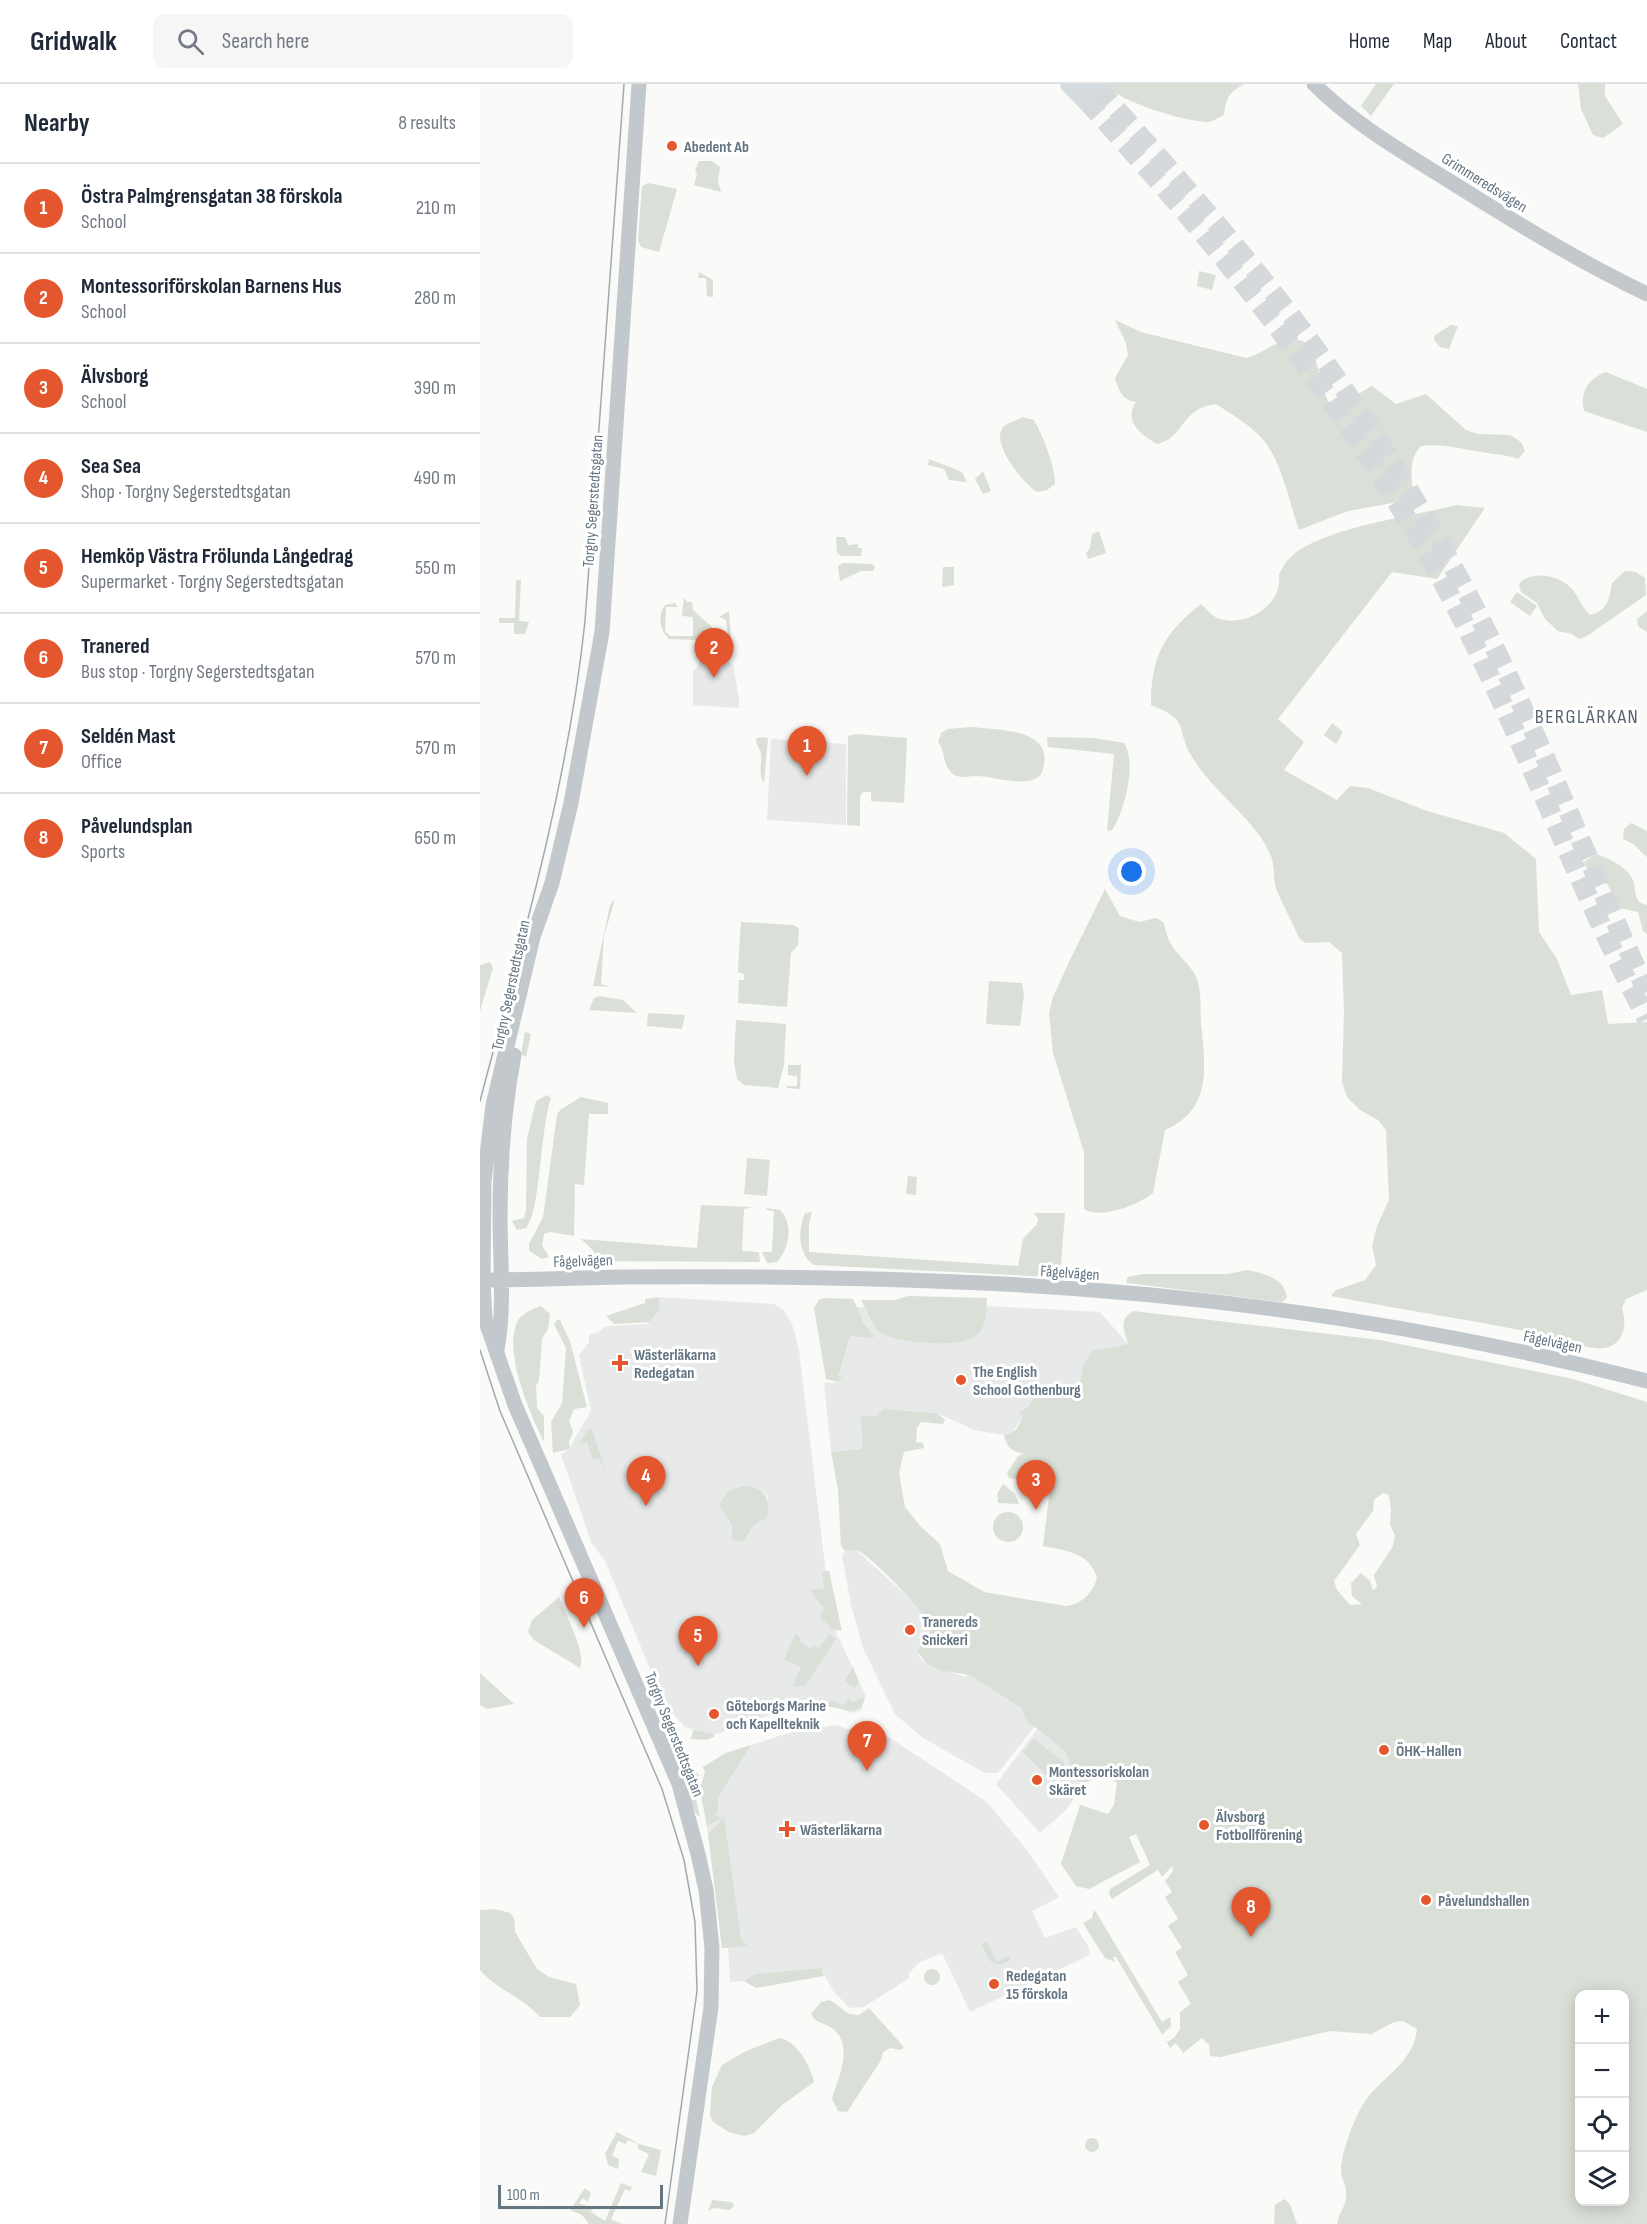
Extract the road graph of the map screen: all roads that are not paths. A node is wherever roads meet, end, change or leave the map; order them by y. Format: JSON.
{"nodes":[{"id":1,"x":639,"y":84,"type":"edge"},
{"id":2,"x":1070,"y":84,"type":"edge"},
{"id":3,"x":1314,"y":84,"type":"edge"},
{"id":4,"x":1092,"y":90,"type":"tunnel mouth"},
{"id":5,"x":1647,"y":294,"type":"edge"},
{"id":6,"x":543,"y":915,"type":"junction"},
{"id":7,"x":482,"y":1280,"type":"edge"},
{"id":8,"x":501,"y":1280,"type":"junction"},
{"id":9,"x":497,"y":1350,"type":"junction"},
{"id":10,"x":1647,"y":1381,"type":"edge"},
{"id":11,"x":680,"y":2224,"type":"edge"}],
"edges":[{"from":1,"to":6,"type":"street","name":"Torgny Segerstedtsgatan"},
{"from":2,"to":4,"type":"highway"},
{"from":3,"to":5,"type":"street","name":"Grimmeredsvägen"},
{"from":6,"to":7,"type":"street","name":"Torgny Segerstedtsgatan"},
{"from":6,"to":8,"type":"street","name":"Torgny Segerstedtsgatan"},
{"from":7,"to":8,"type":"street","name":"Fågelvägen"},
{"from":7,"to":9,"type":"street","name":"Torgny Segerstedtsgatan"},
{"from":8,"to":9,"type":"street","name":"Torgny Segerstedtsgatan"},
{"from":8,"to":10,"type":"street","name":"Fågelvägen"},
{"from":9,"to":11,"type":"street","name":"Torgny Segerstedtsgatan"}]}
